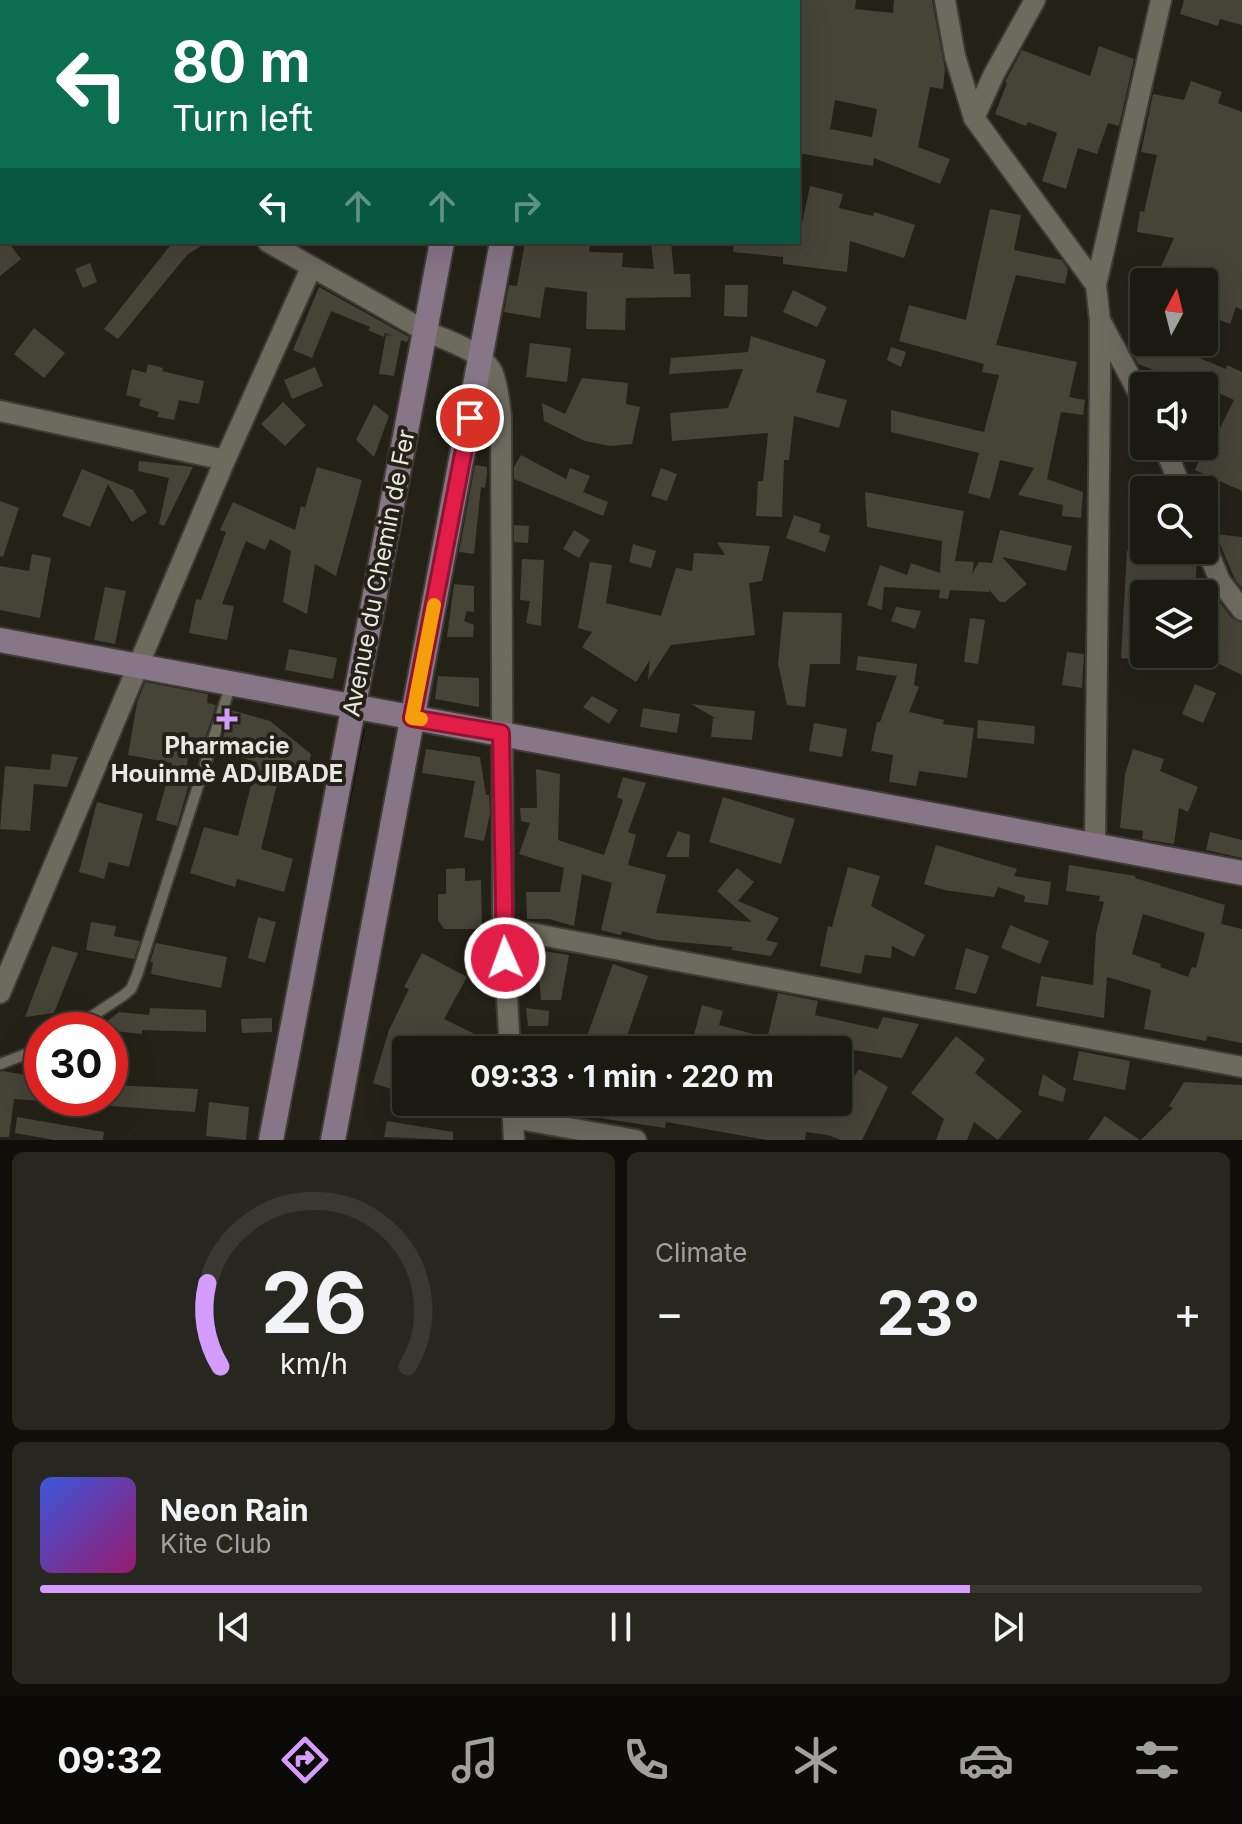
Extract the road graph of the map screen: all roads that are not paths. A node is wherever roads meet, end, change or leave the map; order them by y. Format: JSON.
{"nodes":[{"id":1,"x":945,"y":0,"type":"edge"},
{"id":2,"x":1035,"y":0,"type":"edge"},
{"id":3,"x":1161,"y":0,"type":"edge"},
{"id":4,"x":974,"y":118,"type":"junction"},
{"id":5,"x":271,"y":244,"type":"edge"},
{"id":6,"x":502,"y":244,"type":"edge"},
{"id":7,"x":438,"y":245,"type":"edge"},
{"id":8,"x":311,"y":268,"type":"junction"},
{"id":9,"x":1096,"y":285,"type":"junction"},
{"id":10,"x":1100,"y":321,"type":"junction"},
{"id":11,"x":425,"y":331,"type":"junction"},
{"id":12,"x":481,"y":358,"type":"junction"},
{"id":13,"x":1130,"y":377,"type":"edge"},
{"id":14,"x":0,"y":411,"type":"edge"},
{"id":15,"x":225,"y":460,"type":"junction"},
{"id":16,"x":1213,"y":564,"type":"edge"},
{"id":17,"x":1242,"y":610,"type":"edge"},
{"id":18,"x":0,"y":640,"type":"edge"},
{"id":19,"x":139,"y":666,"type":"junction"},
{"id":20,"x":231,"y":684,"type":"junction"},
{"id":21,"x":354,"y":705,"type":"junction"},
{"id":22,"x":412,"y":718,"type":"junction"},
{"id":23,"x":501,"y":733,"type":"junction"},
{"id":24,"x":1095,"y":845,"type":"junction"},
{"id":25,"x":1242,"y":873,"type":"edge"},
{"id":26,"x":503,"y":928,"type":"junction"},
{"id":27,"x":0,"y":993,"type":"edge"},
{"id":28,"x":98,"y":1012,"type":"edge"},
{"id":29,"x":509,"y":1036,"type":"edge"},
{"id":30,"x":24,"y":1056,"type":"edge"},
{"id":31,"x":0,"y":1064,"type":"edge"},
{"id":32,"x":1242,"y":1067,"type":"edge"},
{"id":33,"x":513,"y":1116,"type":"edge"},
{"id":34,"x":538,"y":1116,"type":"edge"},
{"id":35,"x":271,"y":1140,"type":"edge"},
{"id":36,"x":333,"y":1140,"type":"edge"},
{"id":37,"x":514,"y":1140,"type":"edge"},
{"id":38,"x":636,"y":1140,"type":"edge"}],
"edges":[{"from":1,"to":4,"type":"street"},
{"from":2,"to":4,"type":"street"},
{"from":3,"to":9,"type":"street"},
{"from":4,"to":9,"type":"street"},
{"from":5,"to":8,"type":"street"},
{"from":6,"to":12,"type":"main road"},
{"from":7,"to":11,"type":"main road","name":"Avenue du Chemin de Fer"},
{"from":8,"to":11,"type":"street"},
{"from":8,"to":15,"type":"street"},
{"from":9,"to":10,"type":"street"},
{"from":10,"to":13,"type":"street"},
{"from":10,"to":24,"type":"street"},
{"from":11,"to":12,"type":"street"},
{"from":11,"to":21,"type":"main road","name":"Avenue du Chemin de Fer"},
{"from":12,"to":22,"type":"main road"},
{"from":12,"to":23,"type":"street"},
{"from":14,"to":15,"type":"street"},
{"from":15,"to":19,"type":"street"},
{"from":16,"to":17,"type":"street"},
{"from":18,"to":19,"type":"main road"},
{"from":19,"to":20,"type":"main road"},
{"from":19,"to":27,"type":"street"},
{"from":20,"to":21,"type":"main road"},
{"from":20,"to":28,"type":"lane"},
{"from":21,"to":22,"type":"main road"},
{"from":21,"to":35,"type":"main road","name":"Avenue du Chemin de Fer"},
{"from":22,"to":23,"type":"main road"},
{"from":22,"to":36,"type":"main road"},
{"from":23,"to":24,"type":"main road"},
{"from":23,"to":26,"type":"street"},
{"from":24,"to":25,"type":"main road"},
{"from":26,"to":29,"type":"street"},
{"from":26,"to":32,"type":"street"},
{"from":30,"to":31,"type":"lane"},
{"from":33,"to":37,"type":"street"},
{"from":34,"to":38,"type":"street"}]}
